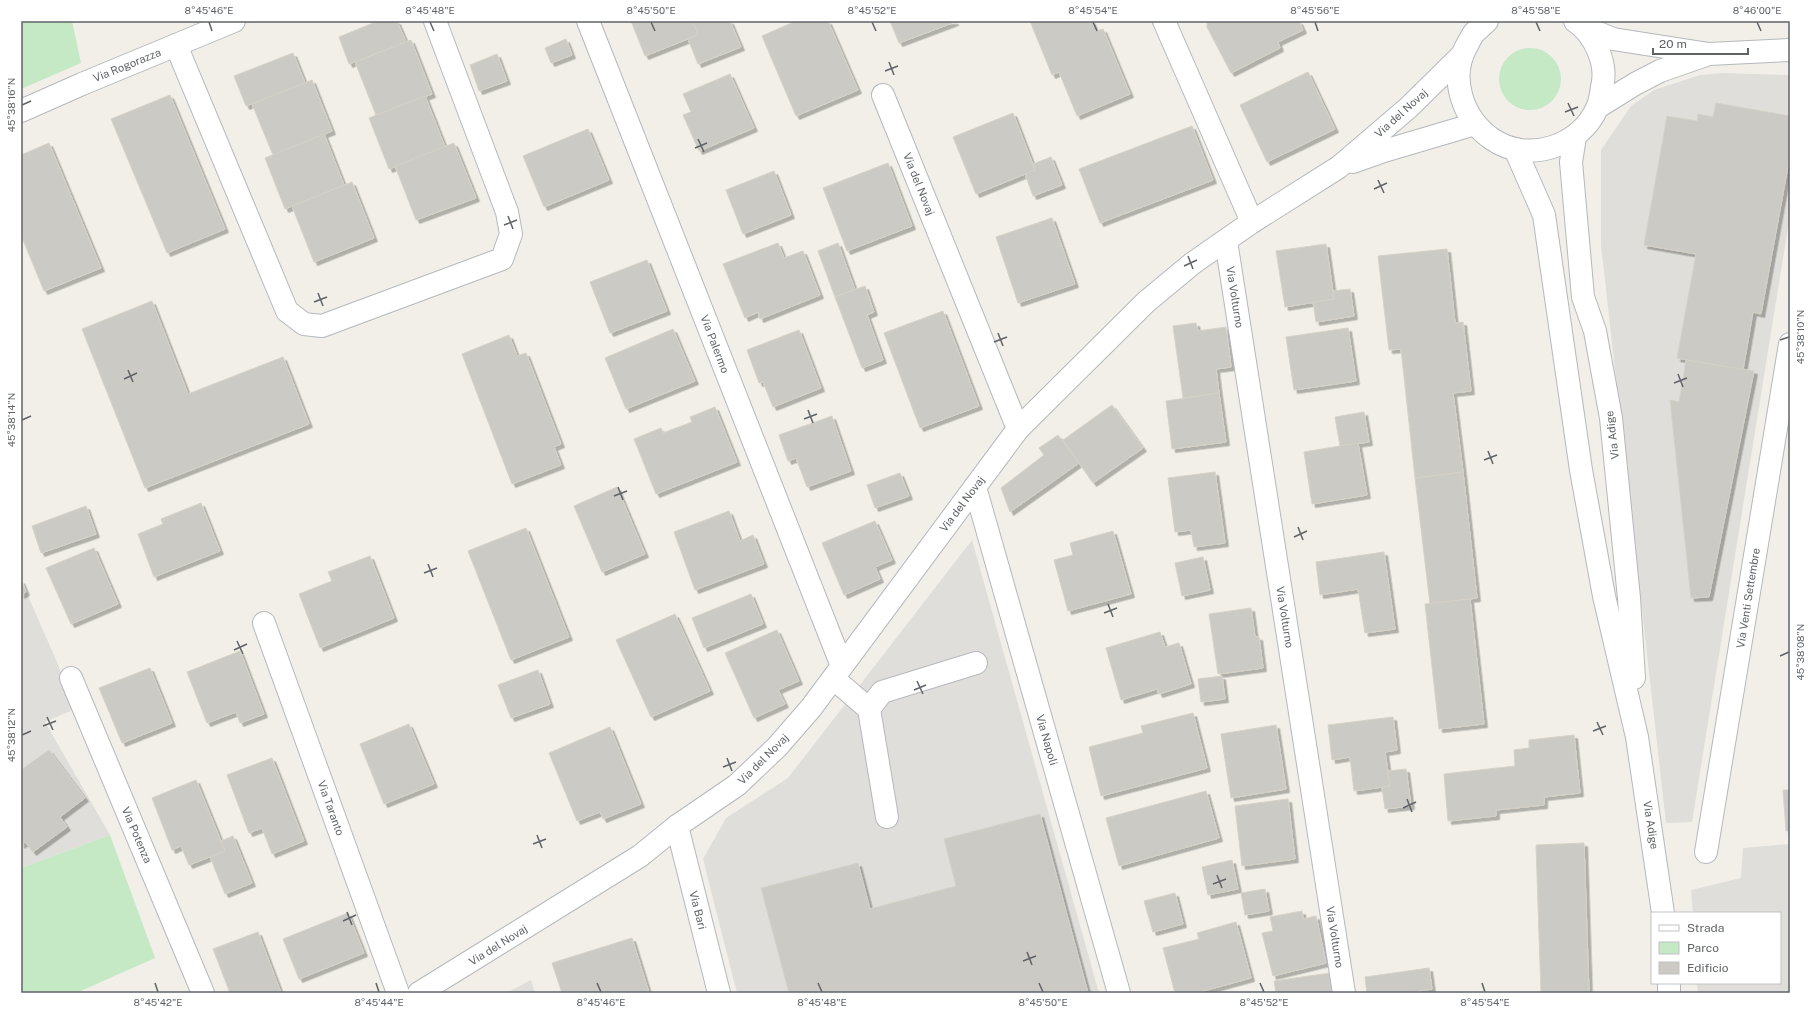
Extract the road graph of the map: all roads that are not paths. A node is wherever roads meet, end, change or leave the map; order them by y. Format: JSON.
{"nodes":[{"id":1,"x":234,"y":21,"type":"edge"},
{"id":2,"x":435,"y":21,"type":"edge"},
{"id":3,"x":588,"y":21,"type":"edge"},
{"id":4,"x":1164,"y":21,"type":"edge"},
{"id":5,"x":1487,"y":21,"type":"edge"},
{"id":6,"x":1579,"y":24,"type":"edge"},
{"id":7,"x":176,"y":45,"type":"junction"},
{"id":8,"x":1790,"y":50,"type":"edge"},
{"id":9,"x":1709,"y":54,"type":"junction"},
{"id":10,"x":1461,"y":56,"type":"junction"},
{"id":11,"x":883,"y":95,"type":"dead end"},
{"id":12,"x":1598,"y":107,"type":"junction"},
{"id":13,"x":21,"y":111,"type":"edge"},
{"id":14,"x":1475,"y":124,"type":"junction"},
{"id":15,"x":1574,"y":137,"type":"junction"},
{"id":16,"x":1516,"y":149,"type":"junction"},
{"id":17,"x":1339,"y":167,"type":"junction"},
{"id":18,"x":1252,"y":222,"type":"junction"},
{"id":19,"x":1226,"y":241,"type":"junction"},
{"id":20,"x":1790,"y":344,"type":"edge"},
{"id":21,"x":1018,"y":429,"type":"junction"},
{"id":22,"x":975,"y":487,"type":"junction"},
{"id":23,"x":264,"y":623,"type":"dead end"},
{"id":24,"x":976,"y":663,"type":"dead end"},
{"id":25,"x":838,"y":673,"type":"junction"},
{"id":26,"x":71,"y":678,"type":"dead end"},
{"id":27,"x":869,"y":709,"type":"junction"},
{"id":28,"x":1637,"y":737,"type":"junction"},
{"id":29,"x":887,"y":817,"type":"dead end"},
{"id":30,"x":677,"y":826,"type":"junction"},
{"id":31,"x":1706,"y":852,"type":"dead end"},
{"id":32,"x":1663,"y":912,"type":"edge"},
{"id":33,"x":203,"y":993,"type":"edge"},
{"id":34,"x":398,"y":993,"type":"edge"},
{"id":35,"x":419,"y":993,"type":"edge"},
{"id":36,"x":719,"y":993,"type":"edge"},
{"id":37,"x":1119,"y":993,"type":"edge"},
{"id":38,"x":1344,"y":993,"type":"edge"}],
"edges":[{"from":1,"to":7,"type":"street","name":"Via Rogorazza"},
{"from":2,"to":7,"type":"street"},
{"from":3,"to":25,"type":"street","name":"Via Palermo"},
{"from":4,"to":18,"type":"street"},
{"from":5,"to":10,"type":"street"},
{"from":6,"to":9,"type":"street"},
{"from":6,"to":12,"type":"street"},
{"from":7,"to":13,"type":"street","name":"Via Rogorazza"},
{"from":8,"to":9,"type":"street"},
{"from":9,"to":12,"type":"street"},
{"from":10,"to":14,"type":"street"},
{"from":10,"to":17,"type":"street","name":"Via del Novaj"},
{"from":11,"to":21,"type":"street","name":"Via del Novaj"},
{"from":12,"to":15,"type":"street"},
{"from":14,"to":16,"type":"street"},
{"from":14,"to":17,"type":"street","name":"Via del Novaj"},
{"from":15,"to":16,"type":"street"},
{"from":15,"to":28,"type":"street","name":"Via Adige"},
{"from":16,"to":28,"type":"street","name":"Via Adige"},
{"from":17,"to":18,"type":"street","name":"Via del Novaj"},
{"from":18,"to":19,"type":"street","name":"Via del Novaj"},
{"from":19,"to":21,"type":"street","name":"Via del Novaj"},
{"from":19,"to":38,"type":"street","name":"Via Volturno"},
{"from":20,"to":31,"type":"street","name":"Via Venti Settembre"},
{"from":21,"to":22,"type":"street","name":"Via del Novaj"},
{"from":22,"to":25,"type":"street","name":"Via del Novaj"},
{"from":22,"to":37,"type":"street","name":"Via Napoli"},
{"from":23,"to":34,"type":"street","name":"Via Taranto"},
{"from":24,"to":27,"type":"street"},
{"from":25,"to":27,"type":"street"},
{"from":25,"to":30,"type":"street","name":"Via del Novaj"},
{"from":26,"to":33,"type":"street","name":"Via Potenza"},
{"from":27,"to":29,"type":"street"},
{"from":28,"to":32,"type":"street","name":"Via Adige"},
{"from":30,"to":35,"type":"street","name":"Via del Novaj"},
{"from":30,"to":36,"type":"street","name":"Via Bari"}]}
